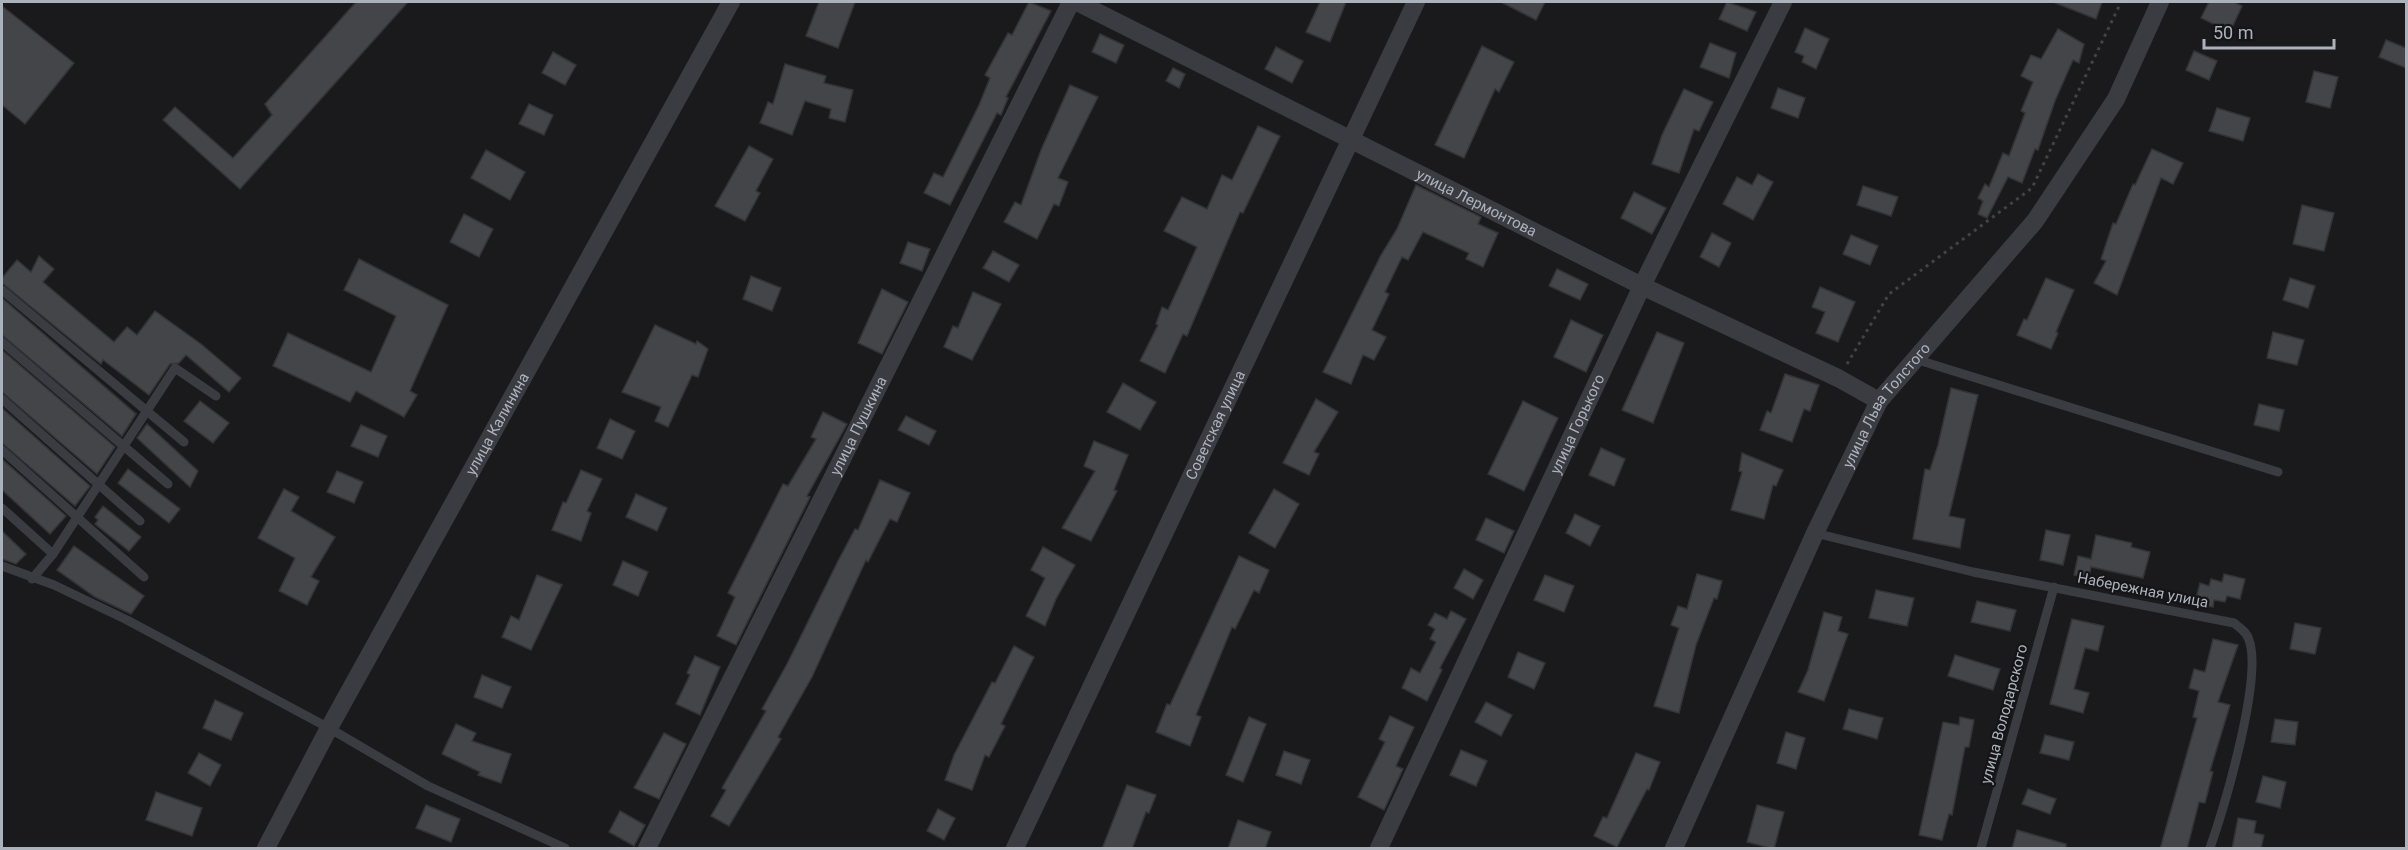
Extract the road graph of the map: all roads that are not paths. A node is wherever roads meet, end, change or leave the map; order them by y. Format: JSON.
{"nodes":[{"id":1,"x":730,"y":2,"type":"edge"},
{"id":2,"x":1071,"y":2,"type":"edge"},
{"id":3,"x":1077,"y":2,"type":"edge"},
{"id":4,"x":1416,"y":2,"type":"edge"},
{"id":5,"x":1783,"y":2,"type":"edge"},
{"id":6,"x":2160,"y":2,"type":"edge"},
{"id":7,"x":1351,"y":139,"type":"junction"},
{"id":8,"x":1642,"y":286,"type":"junction"},
{"id":9,"x":2,"y":290,"type":"edge"},
{"id":10,"x":2,"y":342,"type":"edge"},
{"id":11,"x":1915,"y":359,"type":"junction"},
{"id":12,"x":216,"y":396,"type":"dead end"},
{"id":13,"x":2,"y":399,"type":"edge"},
{"id":14,"x":1879,"y":401,"type":"junction"},
{"id":15,"x":147,"y":411,"type":"junction"},
{"id":16,"x":184,"y":442,"type":"dead end"},
{"id":17,"x":124,"y":446,"type":"junction"},
{"id":18,"x":2,"y":450,"type":"edge"},
{"id":19,"x":2278,"y":472,"type":"dead end"},
{"id":20,"x":99,"y":484,"type":"junction"},
{"id":21,"x":168,"y":484,"type":"dead end"},
{"id":22,"x":2,"y":508,"type":"edge"},
{"id":23,"x":77,"y":518,"type":"junction"},
{"id":24,"x":140,"y":521,"type":"dead end"},
{"id":25,"x":1815,"y":533,"type":"junction"},
{"id":26,"x":53,"y":554,"type":"junction"},
{"id":27,"x":2,"y":566,"type":"edge"},
{"id":28,"x":144,"y":577,"type":"dead end"},
{"id":29,"x":32,"y":579,"type":"junction"},
{"id":30,"x":2054,"y":587,"type":"junction"},
{"id":31,"x":329,"y":728,"type":"junction"},
{"id":32,"x":266,"y":849,"type":"edge"},
{"id":33,"x":565,"y":849,"type":"edge"},
{"id":34,"x":647,"y":849,"type":"edge"},
{"id":35,"x":1015,"y":849,"type":"edge"},
{"id":36,"x":1379,"y":849,"type":"edge"},
{"id":37,"x":1674,"y":849,"type":"edge"},
{"id":38,"x":1981,"y":849,"type":"edge"},
{"id":39,"x":2211,"y":849,"type":"edge"}],
"edges":[{"from":1,"to":31,"type":"street","name":"улица Калинина"},
{"from":2,"to":34,"type":"street","name":"улица Пушкина"},
{"from":3,"to":7,"type":"street","name":"улица Лермонтова"},
{"from":4,"to":7,"type":"street","name":"Советская улица"},
{"from":5,"to":8,"type":"street","name":"улица Горького"},
{"from":6,"to":11,"type":"street","name":"улица Льва Толстого"},
{"from":7,"to":8,"type":"street","name":"улица Лермонтова"},
{"from":7,"to":35,"type":"street","name":"Советская улица"},
{"from":8,"to":14,"type":"street","name":"улица Лермонтова"},
{"from":8,"to":36,"type":"street","name":"улица Горького"},
{"from":9,"to":15,"type":"lane"},
{"from":10,"to":17,"type":"lane"},
{"from":11,"to":14,"type":"street","name":"улица Льва Толстого"},
{"from":11,"to":19,"type":"lane"},
{"from":12,"to":15,"type":"lane"},
{"from":13,"to":20,"type":"lane"},
{"from":14,"to":25,"type":"street","name":"улица Льва Толстого"},
{"from":15,"to":16,"type":"lane"},
{"from":15,"to":17,"type":"lane"},
{"from":17,"to":20,"type":"lane"},
{"from":17,"to":21,"type":"lane"},
{"from":18,"to":23,"type":"lane"},
{"from":20,"to":23,"type":"lane"},
{"from":20,"to":24,"type":"lane"},
{"from":22,"to":26,"type":"lane"},
{"from":23,"to":26,"type":"lane"},
{"from":23,"to":28,"type":"lane"},
{"from":25,"to":30,"type":"lane","name":"Набережная улица"},
{"from":25,"to":37,"type":"street","name":"улица Льва Толстого"},
{"from":26,"to":29,"type":"lane"},
{"from":27,"to":29,"type":"lane"},
{"from":29,"to":31,"type":"lane"},
{"from":30,"to":38,"type":"lane","name":"улица Володарского"},
{"from":30,"to":39,"type":"lane","name":"Набережная улица"},
{"from":31,"to":32,"type":"street","name":"улица Калинина"},
{"from":31,"to":33,"type":"lane"}]}
